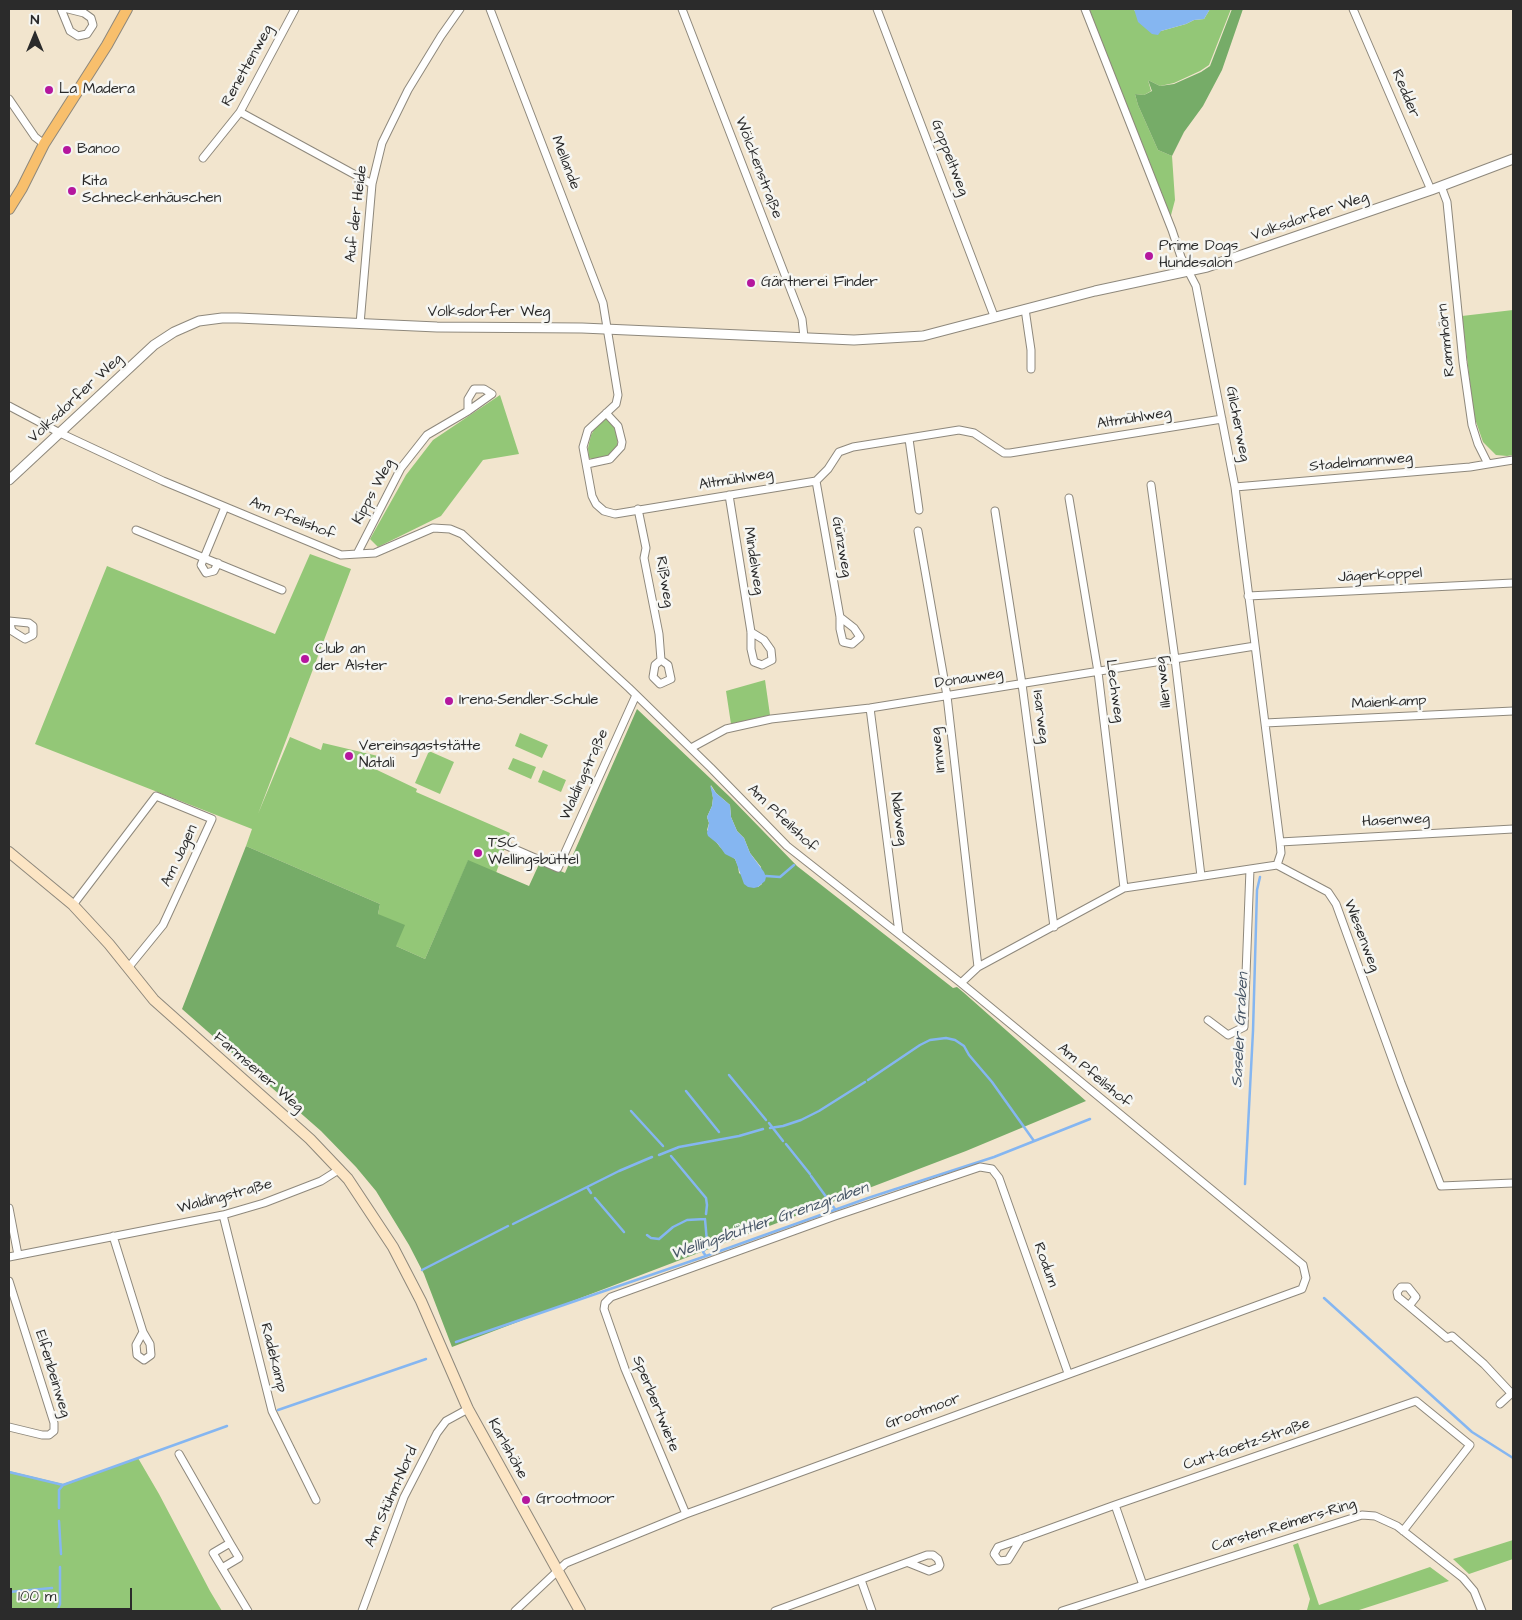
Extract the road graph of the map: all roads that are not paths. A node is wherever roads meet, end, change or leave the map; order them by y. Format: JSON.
{"nodes":[{"id":1,"x":61,"y":9,"type":"edge"},
{"id":2,"x":68,"y":9,"type":"edge"},
{"id":3,"x":127,"y":9,"type":"edge"},
{"id":4,"x":295,"y":9,"type":"edge"},
{"id":5,"x":460,"y":9,"type":"edge"},
{"id":6,"x":490,"y":9,"type":"edge"},
{"id":7,"x":682,"y":9,"type":"edge"},
{"id":8,"x":877,"y":9,"type":"edge"},
{"id":9,"x":1085,"y":9,"type":"edge"},
{"id":10,"x":1353,"y":9,"type":"edge"},
{"id":11,"x":9,"y":99,"type":"edge"},
{"id":12,"x":240,"y":112,"type":"junction"},
{"id":13,"x":44,"y":144,"type":"junction"},
{"id":14,"x":203,"y":158,"type":"dead end"},
{"id":15,"x":1513,"y":159,"type":"edge"},
{"id":16,"x":372,"y":184,"type":"junction"},
{"id":17,"x":1441,"y":186,"type":"junction"},
{"id":18,"x":1430,"y":190,"type":"junction"},
{"id":19,"x":9,"y":209,"type":"edge"},
{"id":20,"x":1190,"y":272,"type":"junction"},
{"id":21,"x":1025,"y":309,"type":"junction"},
{"id":22,"x":994,"y":316,"type":"junction"},
{"id":23,"x":360,"y":324,"type":"junction"},
{"id":24,"x":608,"y":329,"type":"junction"},
{"id":25,"x":804,"y":337,"type":"junction"},
{"id":26,"x":1031,"y":369,"type":"dead end"},
{"id":27,"x":9,"y":406,"type":"edge"},
{"id":28,"x":468,"y":411,"type":"dead end"},
{"id":29,"x":606,"y":413,"type":"junction"},
{"id":30,"x":1222,"y":419,"type":"junction"},
{"id":31,"x":60,"y":433,"type":"junction"},
{"id":32,"x":909,"y":439,"type":"junction"},
{"id":33,"x":1513,"y":460,"type":"edge"},
{"id":34,"x":587,"y":464,"type":"junction"},
{"id":35,"x":1488,"y":464,"type":"junction"},
{"id":36,"x":9,"y":480,"type":"edge"},
{"id":37,"x":816,"y":481,"type":"junction"},
{"id":38,"x":1151,"y":485,"type":"dead end"},
{"id":39,"x":1235,"y":487,"type":"junction"},
{"id":40,"x":729,"y":495,"type":"junction"},
{"id":41,"x":1069,"y":498,"type":"dead end"},
{"id":42,"x":225,"y":507,"type":"junction"},
{"id":43,"x":638,"y":509,"type":"junction"},
{"id":44,"x":919,"y":510,"type":"dead end"},
{"id":45,"x":995,"y":511,"type":"dead end"},
{"id":46,"x":136,"y":530,"type":"dead end"},
{"id":47,"x":918,"y":531,"type":"dead end"},
{"id":48,"x":357,"y":554,"type":"junction"},
{"id":49,"x":204,"y":558,"type":"junction"},
{"id":50,"x":218,"y":563,"type":"junction"},
{"id":51,"x":1513,"y":583,"type":"edge"},
{"id":52,"x":282,"y":590,"type":"dead end"},
{"id":53,"x":1248,"y":596,"type":"junction"},
{"id":54,"x":840,"y":618,"type":"dead end"},
{"id":55,"x":751,"y":632,"type":"junction"},
{"id":56,"x":1255,"y":646,"type":"junction"},
{"id":57,"x":1175,"y":659,"type":"junction"},
{"id":58,"x":661,"y":660,"type":"dead end"},
{"id":59,"x":1098,"y":672,"type":"junction"},
{"id":60,"x":1022,"y":684,"type":"junction"},
{"id":61,"x":636,"y":695,"type":"junction"},
{"id":62,"x":946,"y":696,"type":"junction"},
{"id":63,"x":870,"y":708,"type":"junction"},
{"id":64,"x":1513,"y":711,"type":"edge"},
{"id":65,"x":1266,"y":722,"type":"junction"},
{"id":66,"x":691,"y":748,"type":"junction"},
{"id":67,"x":1513,"y":829,"type":"edge"},
{"id":68,"x":1280,"y":842,"type":"junction"},
{"id":69,"x":505,"y":845,"type":"dead end"},
{"id":70,"x":9,"y":852,"type":"edge"},
{"id":71,"x":1277,"y":865,"type":"junction"},
{"id":72,"x":1250,"y":870,"type":"junction"},
{"id":73,"x":1201,"y":876,"type":"junction"},
{"id":74,"x":1124,"y":888,"type":"junction"},
{"id":75,"x":73,"y":905,"type":"junction"},
{"id":76,"x":1054,"y":927,"type":"junction"},
{"id":77,"x":899,"y":933,"type":"junction"},
{"id":78,"x":978,"y":967,"type":"junction"},
{"id":79,"x":128,"y":968,"type":"junction"},
{"id":80,"x":961,"y":983,"type":"junction"},
{"id":81,"x":1208,"y":1020,"type":"dead end"},
{"id":82,"x":340,"y":1169,"type":"junction"},
{"id":83,"x":992,"y":1169,"type":"joint"},
{"id":84,"x":1513,"y":1183,"type":"edge"},
{"id":85,"x":9,"y":1208,"type":"edge"},
{"id":86,"x":223,"y":1215,"type":"junction"},
{"id":87,"x":112,"y":1236,"type":"junction"},
{"id":88,"x":18,"y":1255,"type":"junction"},
{"id":89,"x":9,"y":1257,"type":"edge"},
{"id":90,"x":9,"y":1281,"type":"edge"},
{"id":91,"x":1302,"y":1289,"type":"joint"},
{"id":92,"x":1409,"y":1306,"type":"dead end"},
{"id":93,"x":143,"y":1332,"type":"dead end"},
{"id":94,"x":442,"y":1351,"type":"joint"},
{"id":95,"x":1068,"y":1373,"type":"junction"},
{"id":96,"x":1512,"y":1393,"type":"edge"},
{"id":97,"x":1500,"y":1404,"type":"dead end"},
{"id":98,"x":468,"y":1409,"type":"junction"},
{"id":99,"x":9,"y":1427,"type":"edge"},
{"id":100,"x":179,"y":1454,"type":"dead end"},
{"id":101,"x":316,"y":1500,"type":"dead end"},
{"id":102,"x":1116,"y":1505,"type":"junction"},
{"id":103,"x":686,"y":1514,"type":"junction"},
{"id":104,"x":1403,"y":1530,"type":"junction"},
{"id":105,"x":1021,"y":1539,"type":"dead end"},
{"id":106,"x":230,"y":1542,"type":"junction"},
{"id":107,"x":909,"y":1562,"type":"dead end"},
{"id":108,"x":222,"y":1568,"type":"junction"},
{"id":109,"x":557,"y":1570,"type":"junction"},
{"id":110,"x":861,"y":1580,"type":"junction"},
{"id":111,"x":1143,"y":1585,"type":"junction"},
{"id":112,"x":248,"y":1611,"type":"edge"},
{"id":113,"x":362,"y":1611,"type":"edge"},
{"id":114,"x":515,"y":1611,"type":"edge"},
{"id":115,"x":580,"y":1611,"type":"edge"},
{"id":116,"x":775,"y":1611,"type":"edge"},
{"id":117,"x":872,"y":1611,"type":"edge"},
{"id":118,"x":1062,"y":1611,"type":"edge"},
{"id":119,"x":1482,"y":1611,"type":"edge"}],
"edges":[{"from":1,"to":2,"type":"street"},
{"from":3,"to":13,"type":"main road"},
{"from":4,"to":12,"type":"street","name":"Renettenweg"},
{"from":5,"to":16,"type":"street","name":"Auf der Heide"},
{"from":6,"to":24,"type":"street","name":"Mellande"},
{"from":7,"to":25,"type":"street","name":"Wölckenstraße"},
{"from":8,"to":22,"type":"street","name":"Goppeltweg"},
{"from":9,"to":20,"type":"street","name":"Gilcherweg"},
{"from":10,"to":18,"type":"street","name":"Redder"},
{"from":11,"to":13,"type":"street"},
{"from":12,"to":14,"type":"street","name":"Renettenweg"},
{"from":12,"to":16,"type":"street"},
{"from":13,"to":19,"type":"main road"},
{"from":15,"to":17,"type":"street","name":"Volksdorfer Weg"},
{"from":16,"to":23,"type":"street","name":"Auf der Heide"},
{"from":17,"to":18,"type":"street","name":"Volksdorfer Weg"},
{"from":17,"to":35,"type":"street","name":"Rammhörn"},
{"from":18,"to":20,"type":"street","name":"Volksdorfer Weg"},
{"from":20,"to":21,"type":"street","name":"Volksdorfer Weg"},
{"from":20,"to":30,"type":"street","name":"Gilcherweg"},
{"from":21,"to":22,"type":"street","name":"Volksdorfer Weg"},
{"from":21,"to":26,"type":"street"},
{"from":22,"to":25,"type":"street","name":"Volksdorfer Weg"},
{"from":23,"to":24,"type":"street","name":"Volksdorfer Weg"},
{"from":23,"to":31,"type":"street","name":"Volksdorfer Weg"},
{"from":24,"to":25,"type":"street","name":"Volksdorfer Weg"},
{"from":24,"to":29,"type":"street","name":"Altmühlweg"},
{"from":27,"to":31,"type":"street","name":"Am Pfeilshof"},
{"from":28,"to":48,"type":"street","name":"Kipps Weg"},
{"from":29,"to":34,"type":"street","name":"Altmühlweg"},
{"from":29,"to":34,"type":"street"},
{"from":30,"to":32,"type":"street","name":"Altmühlweg"},
{"from":30,"to":39,"type":"street","name":"Gilcherweg"},
{"from":31,"to":36,"type":"street","name":"Volksdorfer Weg"},
{"from":31,"to":42,"type":"street","name":"Am Pfeilshof"},
{"from":32,"to":37,"type":"street","name":"Altmühlweg"},
{"from":32,"to":44,"type":"street"},
{"from":33,"to":35,"type":"street"},
{"from":34,"to":43,"type":"street","name":"Altmühlweg"},
{"from":35,"to":39,"type":"street","name":"Stadelmannweg"},
{"from":37,"to":40,"type":"street","name":"Altmühlweg"},
{"from":37,"to":54,"type":"street","name":"Günzweg"},
{"from":38,"to":57,"type":"street","name":"Illerweg"},
{"from":39,"to":53,"type":"street","name":"Gilcherweg"},
{"from":40,"to":43,"type":"street","name":"Altmühlweg"},
{"from":40,"to":55,"type":"street","name":"Mindelweg"},
{"from":41,"to":59,"type":"street","name":"Lechweg"},
{"from":42,"to":48,"type":"street","name":"Am Pfeilshof"},
{"from":42,"to":49,"type":"street","name":"Am Pfeilshof"},
{"from":43,"to":58,"type":"street","name":"Rißweg"},
{"from":45,"to":60,"type":"street","name":"Isarweg"},
{"from":46,"to":49,"type":"street"},
{"from":47,"to":62,"type":"street","name":"Innweg"},
{"from":48,"to":61,"type":"street","name":"Am Pfeilshof"},
{"from":49,"to":50,"type":"street"},
{"from":49,"to":50,"type":"street"},
{"from":50,"to":52,"type":"street"},
{"from":51,"to":53,"type":"street","name":"Jägerkoppel"},
{"from":53,"to":56,"type":"street","name":"Gilcherweg"},
{"from":55,"to":55,"type":"street","name":"Mindelweg"},
{"from":56,"to":57,"type":"street","name":"Donauweg"},
{"from":56,"to":65,"type":"street","name":"Gilcherweg"},
{"from":57,"to":59,"type":"street","name":"Donauweg"},
{"from":57,"to":73,"type":"street","name":"Illerweg"},
{"from":59,"to":60,"type":"street","name":"Donauweg"},
{"from":59,"to":74,"type":"street","name":"Lechweg"},
{"from":60,"to":62,"type":"street","name":"Donauweg"},
{"from":60,"to":76,"type":"street","name":"Isarweg"},
{"from":61,"to":66,"type":"street","name":"Am Pfeilshof"},
{"from":61,"to":69,"type":"street","name":"Waldingstraße"},
{"from":62,"to":63,"type":"street","name":"Donauweg"},
{"from":62,"to":78,"type":"street","name":"Innweg"},
{"from":63,"to":66,"type":"street","name":"Donauweg"},
{"from":63,"to":77,"type":"street","name":"Nabweg"},
{"from":64,"to":65,"type":"street","name":"Maienkamp"},
{"from":65,"to":68,"type":"street","name":"Gilcherweg"},
{"from":66,"to":77,"type":"street","name":"Am Pfeilshof"},
{"from":67,"to":68,"type":"street","name":"Hasenweg"},
{"from":68,"to":71,"type":"street","name":"Gilcherweg"},
{"from":70,"to":75,"type":"main road","name":"Farmsener Weg"},
{"from":71,"to":72,"type":"street"},
{"from":71,"to":84,"type":"street","name":"Wiesenweg"},
{"from":72,"to":73,"type":"street"},
{"from":72,"to":81,"type":"street"},
{"from":73,"to":74,"type":"street"},
{"from":74,"to":76,"type":"street"},
{"from":75,"to":79,"type":"main road","name":"Farmsener Weg"},
{"from":75,"to":79,"type":"street","name":"Am Jagen"},
{"from":76,"to":78,"type":"street"},
{"from":77,"to":80,"type":"street","name":"Am Pfeilshof"},
{"from":78,"to":80,"type":"street"},
{"from":79,"to":82,"type":"main road","name":"Farmsener Weg"},
{"from":80,"to":91,"type":"street","name":"Am Pfeilshof"},
{"from":82,"to":86,"type":"street","name":"Waldingstraße"},
{"from":82,"to":94,"type":"main road","name":"Farmsener Weg"},
{"from":83,"to":95,"type":"street","name":"Rodum"},
{"from":83,"to":103,"type":"street","name":"Sperbertwiete"},
{"from":85,"to":88,"type":"street"},
{"from":86,"to":87,"type":"street","name":"Waldingstraße"},
{"from":86,"to":101,"type":"street","name":"Radekamp"},
{"from":87,"to":88,"type":"street","name":"Waldingstraße"},
{"from":87,"to":93,"type":"street"},
{"from":88,"to":89,"type":"street","name":"Waldingstraße"},
{"from":90,"to":99,"type":"street","name":"Elfenbeinweg"},
{"from":91,"to":95,"type":"street","name":"Grootmoor"},
{"from":92,"to":96,"type":"street"},
{"from":94,"to":98,"type":"main road","name":"Karlshöhe"},
{"from":95,"to":103,"type":"street","name":"Grootmoor"},
{"from":96,"to":97,"type":"street"},
{"from":98,"to":109,"type":"main road","name":"Karlshöhe"},
{"from":98,"to":113,"type":"street","name":"Am Stühm-Nord"},
{"from":100,"to":106,"type":"street"},
{"from":102,"to":104,"type":"street","name":"Curt-Goetz-Straße"},
{"from":102,"to":105,"type":"street","name":"Curt-Goetz-Straße"},
{"from":102,"to":111,"type":"street"},
{"from":103,"to":109,"type":"street","name":"Grootmoor"},
{"from":104,"to":111,"type":"street","name":"Carsten-Reimers-Ring"},
{"from":104,"to":119,"type":"street","name":"Carsten-Reimers-Ring"},
{"from":106,"to":108,"type":"street"},
{"from":106,"to":108,"type":"street"},
{"from":107,"to":110,"type":"street"},
{"from":108,"to":112,"type":"street"},
{"from":109,"to":114,"type":"street","name":"Grootmoor"},
{"from":109,"to":115,"type":"main road","name":"Karlshöhe"},
{"from":110,"to":116,"type":"street"},
{"from":110,"to":117,"type":"street"},
{"from":111,"to":118,"type":"street","name":"Carsten-Reimers-Ring"}]}
